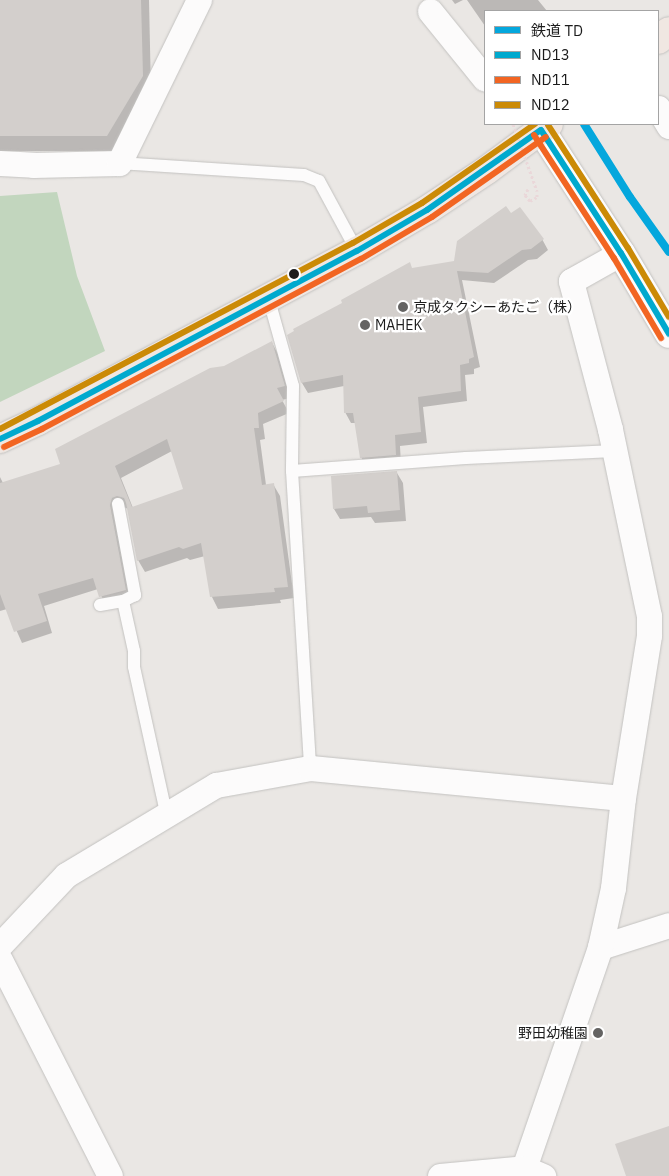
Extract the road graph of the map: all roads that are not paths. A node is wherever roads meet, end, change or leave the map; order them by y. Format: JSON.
{"nodes":[{"id":1,"x":199,"y":0,"type":"edge"},
{"id":2,"x":430,"y":11,"type":"dead end"},
{"id":3,"x":669,"y":31,"type":"edge"},
{"id":4,"x":659,"y":39,"type":"edge"},
{"id":5,"x":484,"y":77,"type":"edge"},
{"id":6,"x":659,"y":110,"type":"edge"},
{"id":7,"x":542,"y":126,"type":"edge"},
{"id":8,"x":669,"y":126,"type":"edge"},
{"id":9,"x":0,"y":162,"type":"edge"},
{"id":10,"x":119,"y":163,"type":"junction"},
{"id":11,"x":358,"y":251,"type":"junction"},
{"id":12,"x":621,"y":253,"type":"junction"},
{"id":13,"x":269,"y":300,"type":"junction"},
{"id":14,"x":669,"y":334,"type":"edge"},
{"id":15,"x":0,"y":439,"type":"edge"},
{"id":16,"x":614,"y":451,"type":"junction"},
{"id":17,"x":292,"y":471,"type":"junction"},
{"id":18,"x":118,"y":504,"type":"dead end"},
{"id":19,"x":123,"y":601,"type":"junction"},
{"id":20,"x":100,"y":605,"type":"dead end"},
{"id":21,"x":659,"y":632,"type":"edge"},
{"id":22,"x":310,"y":768,"type":"junction"},
{"id":23,"x":623,"y":798,"type":"junction"},
{"id":24,"x":166,"y":813,"type":"junction"},
{"id":25,"x":669,"y":925,"type":"edge"},
{"id":26,"x":0,"y":945,"type":"edge"},
{"id":27,"x":600,"y":947,"type":"junction"},
{"id":28,"x":0,"y":960,"type":"edge"},
{"id":29,"x":533,"y":1172,"type":"edge"},
{"id":30,"x":110,"y":1176,"type":"edge"},
{"id":31,"x":440,"y":1176,"type":"edge"}],
"edges":[{"from":1,"to":10,"type":"street"},
{"from":2,"to":5,"type":"street"},
{"from":3,"to":4,"type":"main road"},
{"from":6,"to":8,"type":"street"},
{"from":7,"to":11,"type":"main road"},
{"from":7,"to":12,"type":"street"},
{"from":9,"to":10,"type":"street"},
{"from":10,"to":11,"type":"lane"},
{"from":11,"to":13,"type":"main road"},
{"from":12,"to":14,"type":"street"},
{"from":12,"to":16,"type":"street"},
{"from":13,"to":15,"type":"main road"},
{"from":13,"to":17,"type":"lane"},
{"from":16,"to":17,"type":"lane"},
{"from":16,"to":21,"type":"street"},
{"from":17,"to":22,"type":"lane"},
{"from":18,"to":19,"type":"lane"},
{"from":19,"to":20,"type":"lane"},
{"from":19,"to":24,"type":"lane"},
{"from":21,"to":23,"type":"street"},
{"from":22,"to":23,"type":"street"},
{"from":22,"to":24,"type":"street"},
{"from":23,"to":27,"type":"street"},
{"from":24,"to":26,"type":"street"},
{"from":25,"to":27,"type":"street"},
{"from":27,"to":29,"type":"street"},
{"from":28,"to":30,"type":"street"},
{"from":29,"to":31,"type":"street"}]}
